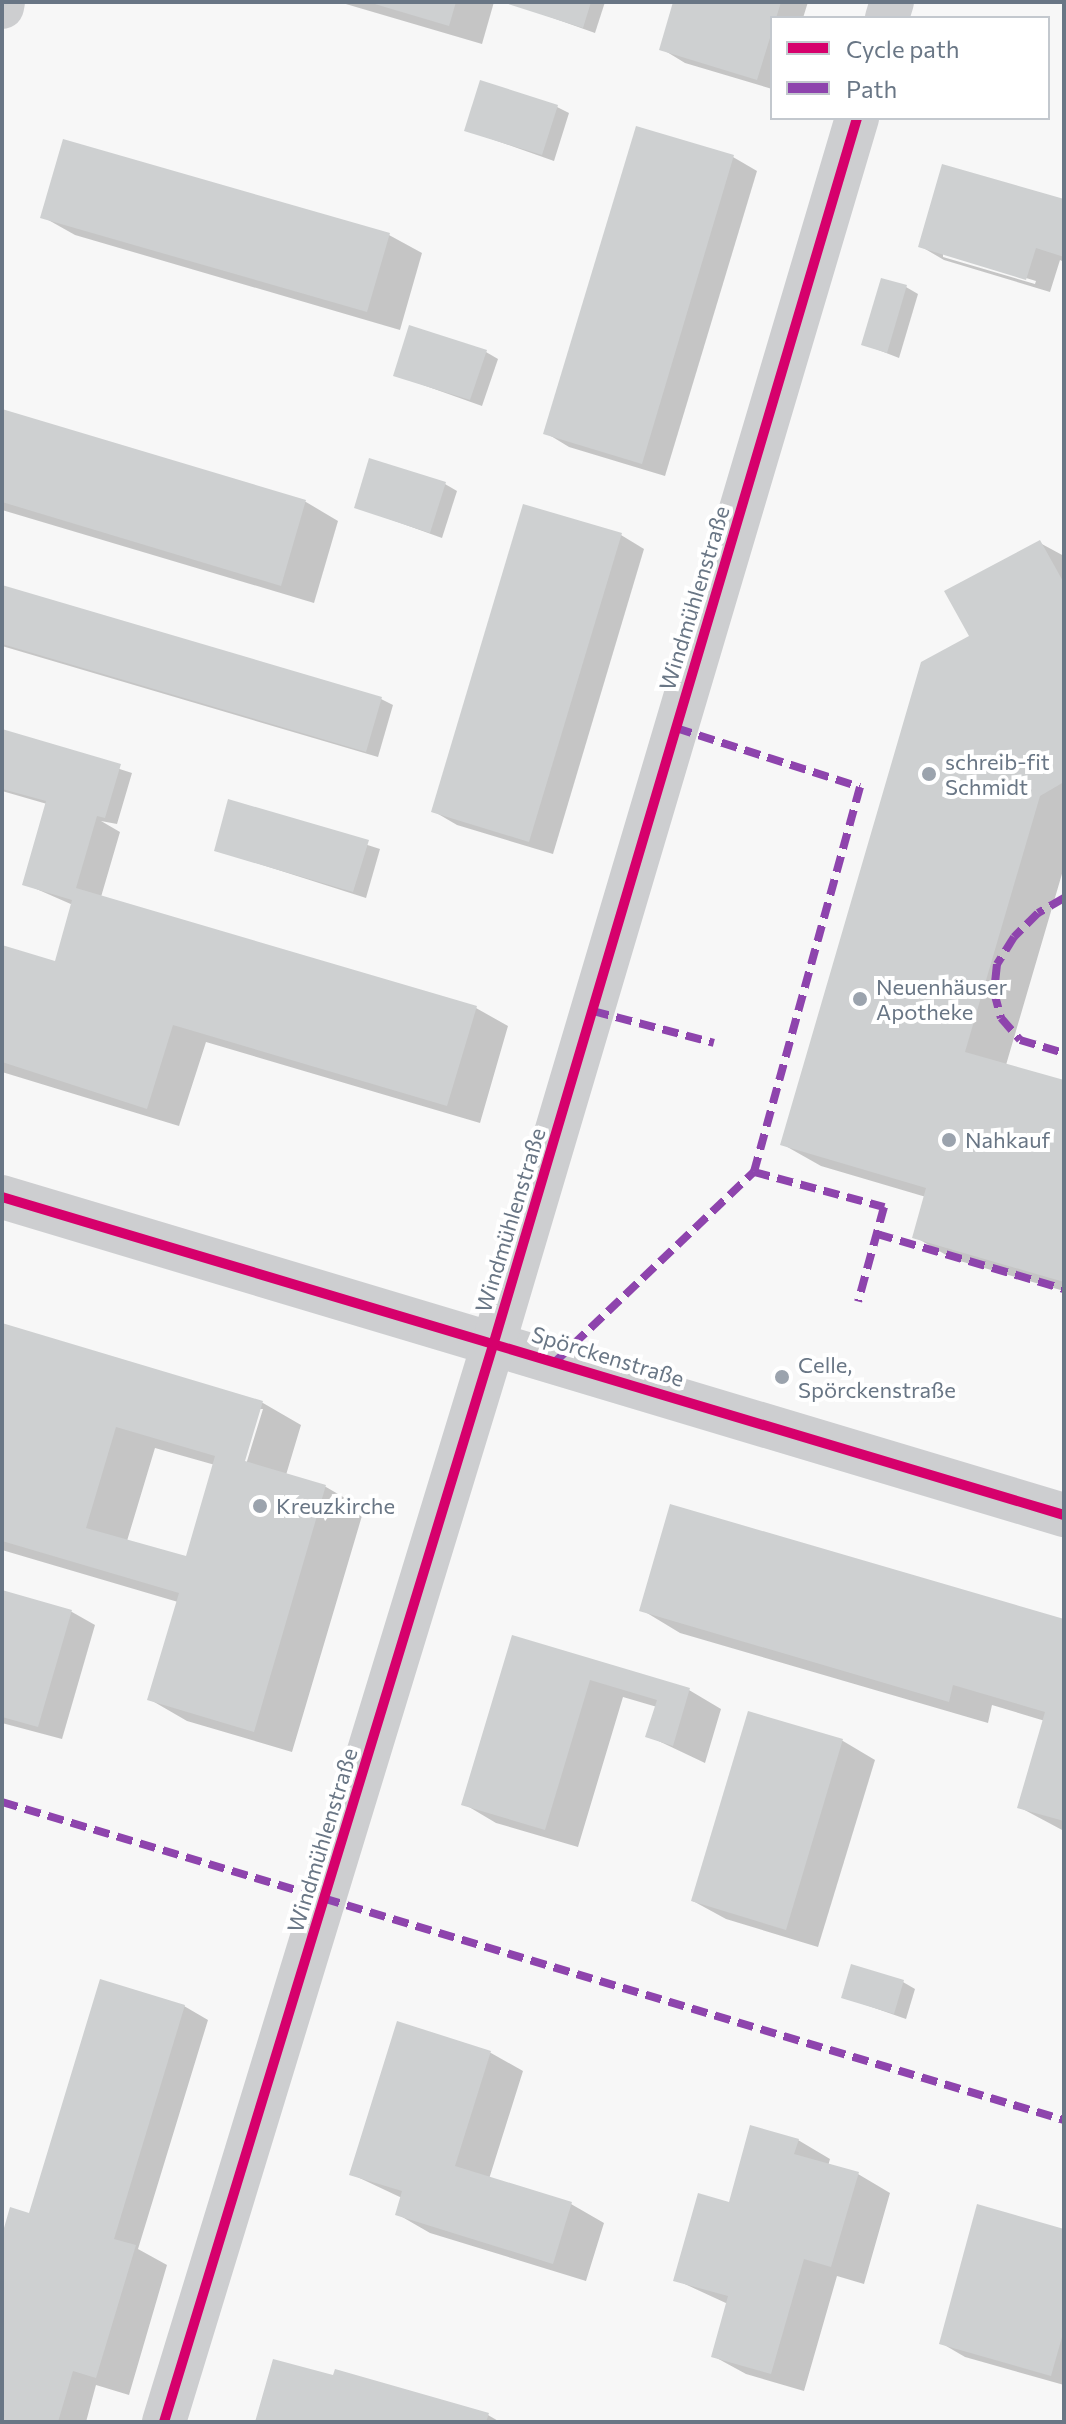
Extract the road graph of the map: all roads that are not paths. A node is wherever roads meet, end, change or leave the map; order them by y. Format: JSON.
{"nodes":[{"id":1,"x":856,"y":120,"type":"edge"},
{"id":2,"x":2,"y":1197,"type":"edge"},
{"id":3,"x":494,"y":1342,"type":"junction"},
{"id":4,"x":1064,"y":1515,"type":"edge"},
{"id":5,"x":164,"y":2422,"type":"edge"}],
"edges":[{"from":1,"to":3,"type":"street","name":"Windmühlenstraße"},
{"from":2,"to":3,"type":"street","name":"Spörckenstraße"},
{"from":3,"to":4,"type":"street","name":"Spörckenstraße"},
{"from":3,"to":5,"type":"street","name":"Windmühlenstraße"}]}
